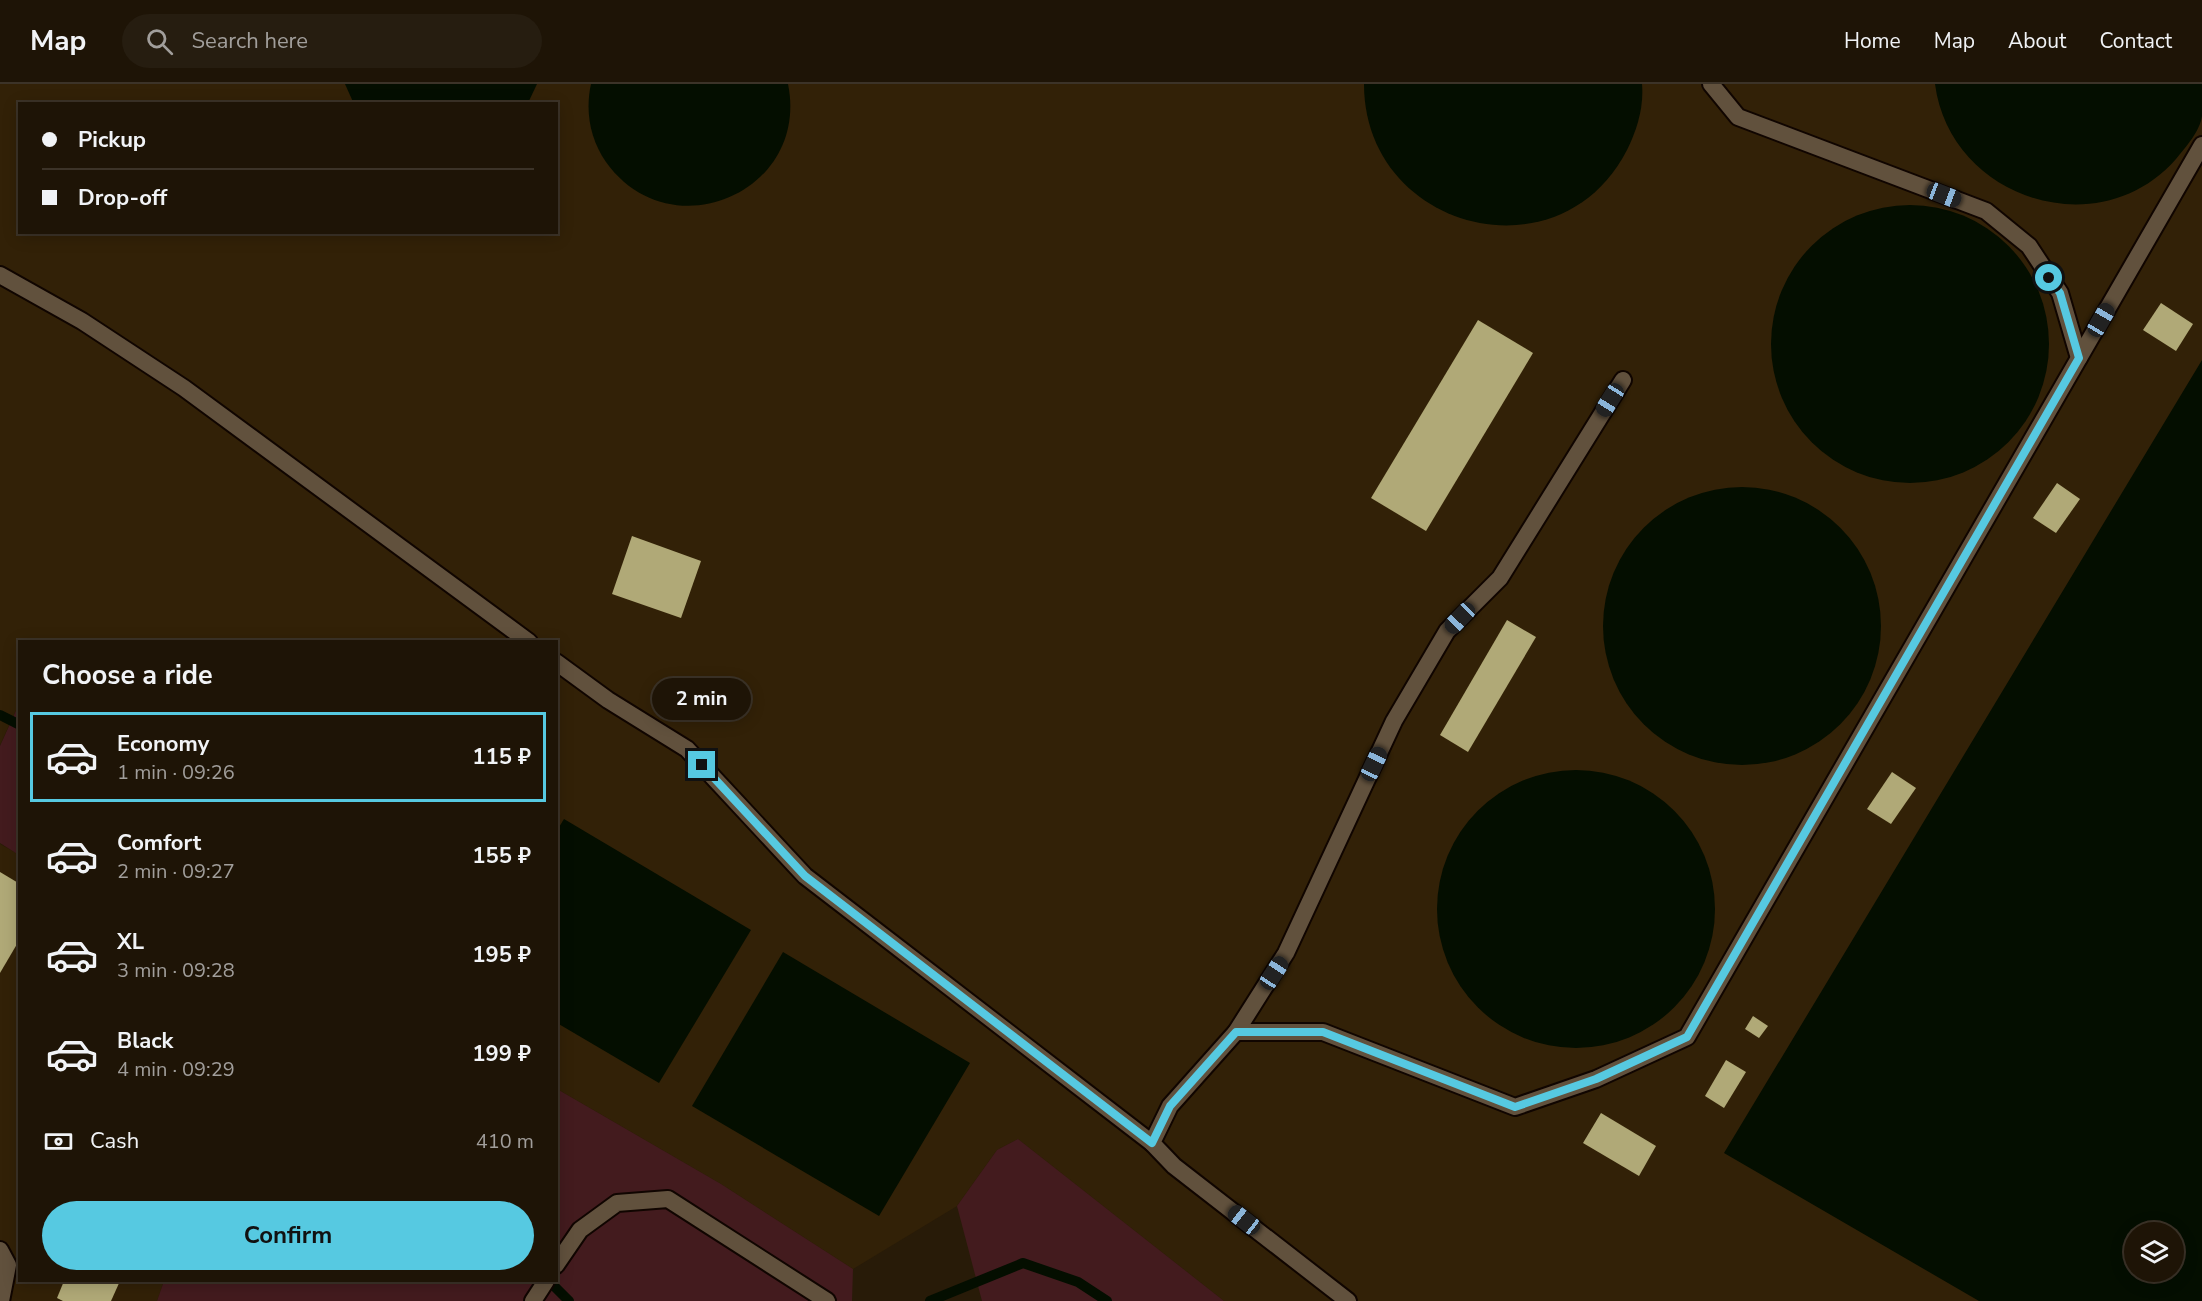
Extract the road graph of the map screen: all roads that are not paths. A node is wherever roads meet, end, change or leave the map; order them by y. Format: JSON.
{"nodes":[{"id":1,"x":1711,"y":84,"type":"edge"},
{"id":2,"x":2202,"y":145,"type":"edge"},
{"id":3,"x":0,"y":276,"type":"edge"},
{"id":4,"x":2079,"y":358,"type":"junction"},
{"id":5,"x":1623,"y":380,"type":"dead end"},
{"id":6,"x":526,"y":640,"type":"edge"},
{"id":7,"x":558,"y":663,"type":"edge"},
{"id":8,"x":1236,"y":1032,"type":"junction"},
{"id":9,"x":1152,"y":1143,"type":"junction"},
{"id":10,"x":0,"y":1250,"type":"edge"},
{"id":11,"x":558,"y":1262,"type":"edge"},
{"id":12,"x":545,"y":1282,"type":"edge"},
{"id":13,"x":2,"y":1301,"type":"edge"},
{"id":14,"x":533,"y":1301,"type":"edge"},
{"id":15,"x":827,"y":1301,"type":"edge"},
{"id":16,"x":1348,"y":1301,"type":"edge"}],
"edges":[{"from":1,"to":4,"type":"lane"},
{"from":2,"to":4,"type":"lane"},
{"from":3,"to":6,"type":"lane"},
{"from":4,"to":8,"type":"lane"},
{"from":5,"to":8,"type":"lane"},
{"from":7,"to":9,"type":"lane"},
{"from":8,"to":9,"type":"lane"},
{"from":9,"to":16,"type":"lane"},
{"from":10,"to":13,"type":"lane"},
{"from":11,"to":15,"type":"lane"},
{"from":12,"to":14,"type":"lane"}]}
